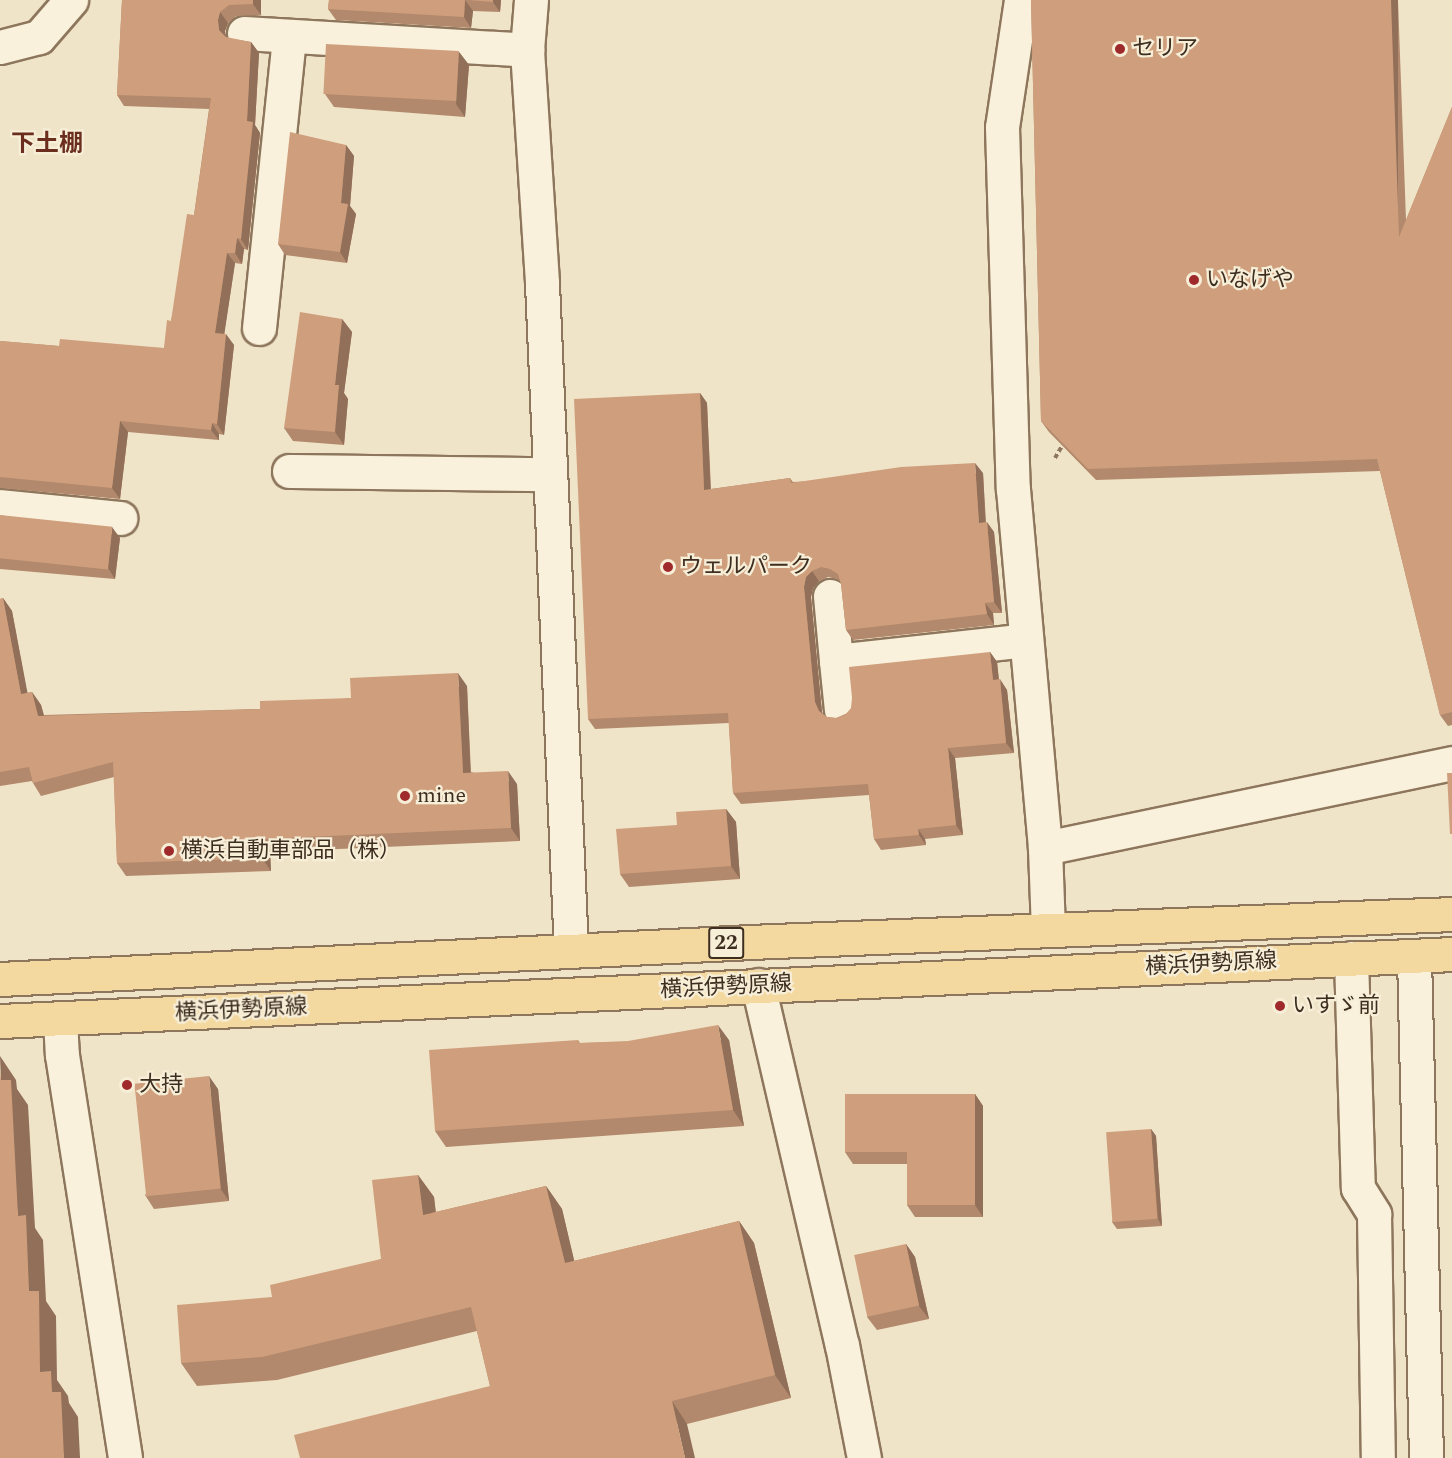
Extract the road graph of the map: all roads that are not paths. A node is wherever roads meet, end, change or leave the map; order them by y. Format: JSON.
{"nodes":[{"id":1,"x":71,"y":0,"type":"edge"},
{"id":2,"x":531,"y":0,"type":"edge"},
{"id":3,"x":1021,"y":0,"type":"edge"},
{"id":4,"x":244,"y":33,"type":"dead end"},
{"id":5,"x":289,"y":37,"type":"junction"},
{"id":6,"x":0,"y":47,"type":"edge"},
{"id":7,"x":528,"y":50,"type":"junction"},
{"id":8,"x":259,"y":328,"type":"dead end"},
{"id":9,"x":289,"y":471,"type":"dead end"},
{"id":10,"x":550,"y":474,"type":"junction"},
{"id":11,"x":0,"y":506,"type":"edge"},
{"id":12,"x":120,"y":518,"type":"dead end"},
{"id":13,"x":830,"y":596,"type":"dead end"},
{"id":14,"x":1026,"y":640,"type":"junction"},
{"id":15,"x":836,"y":661,"type":"junction"},
{"id":16,"x":841,"y":710,"type":"dead end"},
{"id":17,"x":1452,"y":763,"type":"edge"},
{"id":18,"x":1045,"y":848,"type":"junction"},
{"id":19,"x":1452,"y":914,"type":"edge"},
{"id":20,"x":1048,"y":930,"type":"junction"},
{"id":21,"x":571,"y":950,"type":"junction"},
{"id":22,"x":1452,"y":954,"type":"edge"},
{"id":23,"x":1414,"y":956,"type":"junction"},
{"id":24,"x":1351,"y":958,"type":"junction"},
{"id":25,"x":0,"y":979,"type":"edge"},
{"id":26,"x":758,"y":985,"type":"junction"},
{"id":27,"x":60,"y":1019,"type":"junction"},
{"id":28,"x":0,"y":1021,"type":"edge"},
{"id":29,"x":125,"y":1458,"type":"edge"},
{"id":30,"x":864,"y":1458,"type":"edge"},
{"id":31,"x":1378,"y":1458,"type":"edge"},
{"id":32,"x":1426,"y":1458,"type":"edge"}],
"edges":[{"from":1,"to":6,"type":"street"},
{"from":2,"to":7,"type":"street"},
{"from":3,"to":14,"type":"street"},
{"from":4,"to":5,"type":"street"},
{"from":5,"to":7,"type":"street"},
{"from":5,"to":8,"type":"street"},
{"from":7,"to":10,"type":"street"},
{"from":9,"to":10,"type":"street"},
{"from":10,"to":21,"type":"street"},
{"from":11,"to":12,"type":"street"},
{"from":13,"to":15,"type":"street"},
{"from":14,"to":15,"type":"street"},
{"from":14,"to":18,"type":"street"},
{"from":15,"to":16,"type":"street"},
{"from":17,"to":18,"type":"street"},
{"from":18,"to":20,"type":"street"},
{"from":19,"to":20,"type":"main road","name":"横浜伊勢原線","number":"22"},
{"from":20,"to":21,"type":"main road","name":"横浜伊勢原線","number":"22"},
{"from":21,"to":25,"type":"main road","name":"横浜伊勢原線","number":"22"},
{"from":22,"to":23,"type":"main road","name":"横浜伊勢原線","number":"22"},
{"from":23,"to":24,"type":"main road","name":"横浜伊勢原線","number":"22"},
{"from":23,"to":32,"type":"street"},
{"from":24,"to":26,"type":"main road","name":"横浜伊勢原線","number":"22"},
{"from":24,"to":31,"type":"street"},
{"from":26,"to":27,"type":"main road","name":"横浜伊勢原線","number":"22"},
{"from":26,"to":30,"type":"street"},
{"from":27,"to":28,"type":"main road","name":"横浜伊勢原線","number":"22"},
{"from":27,"to":29,"type":"street"}]}
